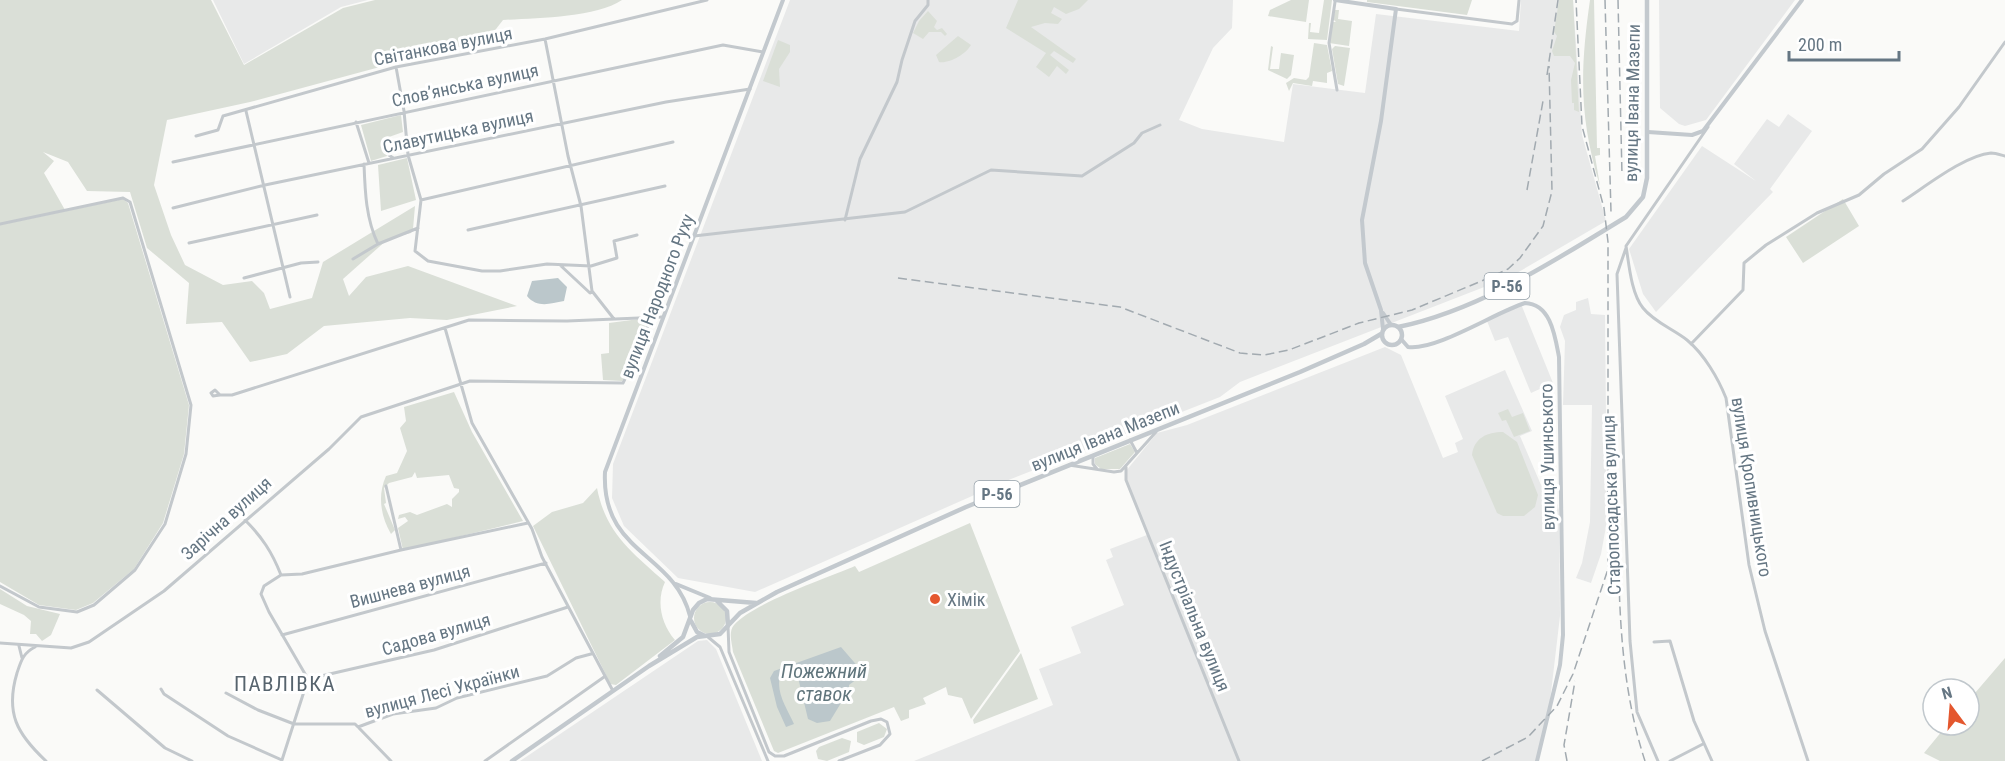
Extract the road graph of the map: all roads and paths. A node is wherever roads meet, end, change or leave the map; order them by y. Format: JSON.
{"nodes":[{"id":1,"x":708,"y":0,"type":"edge"},
{"id":2,"x":783,"y":0,"type":"edge"},
{"id":3,"x":928,"y":0,"type":"edge"},
{"id":4,"x":1518,"y":0,"type":"edge"},
{"id":5,"x":1647,"y":0,"type":"edge"},
{"id":6,"x":1802,"y":0,"type":"edge"},
{"id":7,"x":1335,"y":1,"type":"edge"},
{"id":8,"x":1396,"y":9,"type":"junction"},
{"id":9,"x":545,"y":39,"type":"junction"},
{"id":10,"x":2005,"y":42,"type":"edge"},
{"id":11,"x":763,"y":52,"type":"junction"},
{"id":12,"x":396,"y":67,"type":"junction"},
{"id":13,"x":553,"y":80,"type":"junction"},
{"id":14,"x":750,"y":89,"type":"junction"},
{"id":15,"x":1337,"y":90,"type":"dead end"},
{"id":16,"x":246,"y":111,"type":"junction"},
{"id":17,"x":404,"y":111,"type":"junction"},
{"id":18,"x":356,"y":122,"type":"junction"},
{"id":19,"x":561,"y":123,"type":"junction"},
{"id":20,"x":1160,"y":125,"type":"dead end"},
{"id":21,"x":1708,"y":127,"type":"junction"},
{"id":22,"x":1648,"y":132,"type":"junction"},
{"id":23,"x":196,"y":136,"type":"dead end"},
{"id":24,"x":405,"y":141,"type":"junction"},
{"id":25,"x":673,"y":142,"type":"dead end"},
{"id":26,"x":255,"y":144,"type":"junction"},
{"id":27,"x":408,"y":155,"type":"junction"},
{"id":28,"x":2005,"y":156,"type":"edge"},
{"id":29,"x":394,"y":158,"type":"junction"},
{"id":30,"x":172,"y":162,"type":"dead end"},
{"id":31,"x":369,"y":163,"type":"junction"},
{"id":32,"x":364,"y":164,"type":"junction"},
{"id":33,"x":570,"y":166,"type":"junction"},
{"id":34,"x":265,"y":185,"type":"junction"},
{"id":35,"x":665,"y":186,"type":"dead end"},
{"id":36,"x":421,"y":200,"type":"junction"},
{"id":37,"x":1903,"y":201,"type":"dead end"},
{"id":38,"x":581,"y":206,"type":"junction"},
{"id":39,"x":173,"y":208,"type":"dead end"},
{"id":40,"x":317,"y":215,"type":"dead end"},
{"id":41,"x":845,"y":221,"type":"junction"},
{"id":42,"x":0,"y":224,"type":"edge"},
{"id":43,"x":273,"y":225,"type":"junction"},
{"id":44,"x":418,"y":228,"type":"junction"},
{"id":45,"x":468,"y":230,"type":"dead end"},
{"id":46,"x":637,"y":235,"type":"dead end"},
{"id":47,"x":694,"y":236,"type":"junction"},
{"id":48,"x":189,"y":243,"type":"dead end"},
{"id":49,"x":378,"y":244,"type":"junction"},
{"id":50,"x":1626,"y":246,"type":"junction"},
{"id":51,"x":353,"y":259,"type":"dead end"},
{"id":52,"x":318,"y":262,"type":"dead end"},
{"id":53,"x":559,"y":264,"type":"junction"},
{"id":54,"x":591,"y":266,"type":"junction"},
{"id":55,"x":283,"y":267,"type":"junction"},
{"id":56,"x":244,"y":278,"type":"dead end"},
{"id":57,"x":592,"y":291,"type":"junction"},
{"id":58,"x":290,"y":297,"type":"dead end"},
{"id":59,"x":1381,"y":310,"type":"junction"},
{"id":60,"x":663,"y":317,"type":"junction"},
{"id":61,"x":650,"y":318,"type":"junction"},
{"id":62,"x":615,"y":320,"type":"junction"},
{"id":63,"x":1416,"y":323,"type":"junction"},
{"id":64,"x":1391,"y":325,"type":"junction"},
{"id":65,"x":1398,"y":327,"type":"junction"},
{"id":66,"x":445,"y":328,"type":"junction"},
{"id":67,"x":1382,"y":331,"type":"junction"},
{"id":68,"x":1401,"y":337,"type":"junction"},
{"id":69,"x":1383,"y":341,"type":"junction"},
{"id":70,"x":1368,"y":343,"type":"junction"},
{"id":71,"x":1692,"y":344,"type":"junction"},
{"id":72,"x":461,"y":383,"type":"junction"},
{"id":73,"x":220,"y":395,"type":"dead end"},
{"id":74,"x":1159,"y":429,"type":"junction"},
{"id":75,"x":1131,"y":440,"type":"junction"},
{"id":76,"x":1137,"y":453,"type":"junction"},
{"id":77,"x":1094,"y":455,"type":"junction"},
{"id":78,"x":1068,"y":465,"type":"junction"},
{"id":79,"x":1126,"y":467,"type":"junction"},
{"id":80,"x":1100,"y":470,"type":"junction"},
{"id":81,"x":1114,"y":472,"type":"junction"},
{"id":82,"x":1126,"y":480,"type":"junction"},
{"id":83,"x":386,"y":486,"type":"dead end"},
{"id":84,"x":245,"y":520,"type":"junction"},
{"id":85,"x":528,"y":523,"type":"junction"},
{"id":86,"x":401,"y":550,"type":"junction"},
{"id":87,"x":546,"y":563,"type":"junction"},
{"id":88,"x":281,"y":575,"type":"junction"},
{"id":89,"x":675,"y":584,"type":"junction"},
{"id":90,"x":0,"y":586,"type":"edge"},
{"id":91,"x":714,"y":600,"type":"junction"},
{"id":92,"x":756,"y":603,"type":"junction"},
{"id":93,"x":568,"y":607,"type":"junction"},
{"id":94,"x":691,"y":619,"type":"junction"},
{"id":95,"x":728,"y":626,"type":"junction"},
{"id":96,"x":282,"y":635,"type":"junction"},
{"id":97,"x":708,"y":637,"type":"junction"},
{"id":98,"x":1654,"y":642,"type":"dead end"},
{"id":99,"x":0,"y":644,"type":"edge"},
{"id":100,"x":19,"y":646,"type":"junction"},
{"id":101,"x":35,"y":646,"type":"junction"},
{"id":102,"x":591,"y":654,"type":"junction"},
{"id":103,"x":21,"y":660,"type":"junction"},
{"id":104,"x":649,"y":666,"type":"junction"},
{"id":105,"x":604,"y":676,"type":"junction"},
{"id":106,"x":308,"y":679,"type":"junction"},
{"id":107,"x":161,"y":689,"type":"dead end"},
{"id":108,"x":97,"y":690,"type":"dead end"},
{"id":109,"x":613,"y":691,"type":"junction"},
{"id":110,"x":226,"y":693,"type":"dead end"},
{"id":111,"x":294,"y":724,"type":"junction"},
{"id":112,"x":358,"y":727,"type":"junction"},
{"id":113,"x":1703,"y":744,"type":"junction"},
{"id":114,"x":778,"y":759,"type":"edge"},
{"id":115,"x":45,"y":761,"type":"edge"},
{"id":116,"x":192,"y":761,"type":"edge"},
{"id":117,"x":282,"y":761,"type":"edge"},
{"id":118,"x":391,"y":761,"type":"edge"},
{"id":119,"x":485,"y":761,"type":"edge"},
{"id":120,"x":512,"y":761,"type":"edge"},
{"id":121,"x":768,"y":761,"type":"edge"},
{"id":122,"x":839,"y":761,"type":"edge"},
{"id":123,"x":1239,"y":761,"type":"edge"},
{"id":124,"x":1537,"y":761,"type":"edge"},
{"id":125,"x":1658,"y":761,"type":"edge"},
{"id":126,"x":1670,"y":761,"type":"edge"},
{"id":127,"x":1712,"y":761,"type":"edge"},
{"id":128,"x":1808,"y":761,"type":"edge"}],
"edges":[{"from":1,"to":9,"type":"street","name":"Світанкова вулиця"},
{"from":2,"to":11,"type":"street","name":"вулиця Народного Руху"},
{"from":3,"to":41,"type":"street"},
{"from":4,"to":8,"type":"street"},
{"from":5,"to":22,"type":"main road","name":"вулиця Івана Мазепи","number":"Р-56"},
{"from":6,"to":21,"type":"street"},
{"from":7,"to":8,"type":"street"},
{"from":7,"to":15,"type":"street"},
{"from":8,"to":59,"type":"street"},
{"from":9,"to":12,"type":"street","name":"Світанкова вулиця"},
{"from":9,"to":13,"type":"street"},
{"from":10,"to":71,"type":"street"},
{"from":11,"to":13,"type":"street","name":"Словʼянська вулиця"},
{"from":11,"to":14,"type":"street","name":"вулиця Народного Руху"},
{"from":12,"to":16,"type":"street","name":"Світанкова вулиця"},
{"from":12,"to":17,"type":"street"},
{"from":13,"to":17,"type":"street","name":"Словʼянська вулиця"},
{"from":13,"to":19,"type":"street"},
{"from":14,"to":19,"type":"street","name":"Славутицька вулиця"},
{"from":14,"to":47,"type":"street","name":"вулиця Народного Руху"},
{"from":16,"to":23,"type":"street","name":"Світанкова вулиця"},
{"from":16,"to":26,"type":"street"},
{"from":17,"to":18,"type":"street","name":"Словʼянська вулиця"},
{"from":17,"to":24,"type":"street"},
{"from":18,"to":26,"type":"street","name":"Словʼянська вулиця"},
{"from":18,"to":31,"type":"street"},
{"from":19,"to":27,"type":"street","name":"Славутицька вулиця"},
{"from":19,"to":33,"type":"street"},
{"from":20,"to":41,"type":"street"},
{"from":21,"to":22,"type":"street"},
{"from":21,"to":50,"type":"street","name":"Старопосадська вулиця"},
{"from":22,"to":63,"type":"main road","name":"вулиця Івана Мазепи","number":"Р-56"},
{"from":24,"to":27,"type":"street"},
{"from":24,"to":29,"type":"street"},
{"from":25,"to":33,"type":"street"},
{"from":26,"to":30,"type":"street","name":"Словʼянська вулиця"},
{"from":26,"to":34,"type":"street"},
{"from":27,"to":29,"type":"street","name":"Славутицька вулиця"},
{"from":27,"to":36,"type":"street"},
{"from":28,"to":37,"type":"street"},
{"from":29,"to":31,"type":"street","name":"Славутицька вулиця"},
{"from":31,"to":32,"type":"street","name":"Славутицька вулиця"},
{"from":32,"to":34,"type":"street","name":"Славутицька вулиця"},
{"from":32,"to":49,"type":"street"},
{"from":33,"to":36,"type":"street"},
{"from":33,"to":38,"type":"street"},
{"from":34,"to":39,"type":"street","name":"Славутицька вулиця"},
{"from":34,"to":43,"type":"street"},
{"from":35,"to":38,"type":"street"},
{"from":36,"to":44,"type":"street"},
{"from":38,"to":45,"type":"street"},
{"from":38,"to":54,"type":"street"},
{"from":40,"to":43,"type":"street"},
{"from":41,"to":47,"type":"street"},
{"from":42,"to":90,"type":"street"},
{"from":43,"to":48,"type":"street"},
{"from":43,"to":55,"type":"street"},
{"from":44,"to":49,"type":"street"},
{"from":44,"to":53,"type":"street"},
{"from":46,"to":54,"type":"street"},
{"from":47,"to":60,"type":"street","name":"вулиця Народного Руху"},
{"from":49,"to":51,"type":"street"},
{"from":50,"to":71,"type":"street","name":"вулиця Кропивницького"},
{"from":50,"to":125,"type":"street","name":"Старопосадська вулиця"},
{"from":52,"to":55,"type":"street"},
{"from":53,"to":54,"type":"street"},
{"from":53,"to":57,"type":"street"},
{"from":54,"to":57,"type":"street"},
{"from":55,"to":56,"type":"street"},
{"from":55,"to":58,"type":"street"},
{"from":57,"to":62,"type":"street"},
{"from":59,"to":64,"type":"street"},
{"from":59,"to":67,"type":"street"},
{"from":60,"to":61,"type":"street"},
{"from":60,"to":89,"type":"street","name":"вулиця Народного Руху"},
{"from":61,"to":62,"type":"street"},
{"from":61,"to":72,"type":"street"},
{"from":62,"to":66,"type":"street"},
{"from":63,"to":65,"type":"main road","name":"вулиця Івана Мазепи","number":"Р-56"},
{"from":63,"to":68,"type":"main road","name":"вулиця Івана Мазепи","number":"Р-56"},
{"from":64,"to":65,"type":"main road","name":"вулиця Івана Мазепи","number":"Р-56"},
{"from":64,"to":67,"type":"main road","name":"вулиця Івана Мазепи","number":"Р-56"},
{"from":65,"to":68,"type":"main road"},
{"from":66,"to":72,"type":"street"},
{"from":66,"to":73,"type":"street"},
{"from":67,"to":69,"type":"main road"},
{"from":67,"to":70,"type":"main road","name":"вулиця Івана Мазепи","number":"Р-56"},
{"from":68,"to":69,"type":"main road","name":"вулиця Івана Мазепи","number":"Р-56"},
{"from":68,"to":124,"type":"street","name":"вулиця Ушинського"},
{"from":69,"to":70,"type":"main road","name":"вулиця Івана Мазепи","number":"Р-56"},
{"from":70,"to":74,"type":"main road","name":"вулиця Івана Мазепи","number":"Р-56"},
{"from":71,"to":128,"type":"street","name":"вулиця Кропивницького"},
{"from":72,"to":84,"type":"street","name":"Зарічна вулиця"},
{"from":72,"to":85,"type":"street"},
{"from":74,"to":75,"type":"main road","name":"вулиця Івана Мазепи","number":"Р-56"},
{"from":74,"to":76,"type":"street"},
{"from":75,"to":76,"type":"street"},
{"from":75,"to":77,"type":"main road","name":"вулиця Івана Мазепи","number":"Р-56"},
{"from":76,"to":79,"type":"street"},
{"from":77,"to":78,"type":"main road","name":"вулиця Івана Мазепи","number":"Р-56"},
{"from":77,"to":80,"type":"street"},
{"from":78,"to":80,"type":"street"},
{"from":78,"to":92,"type":"main road","name":"вулиця Івана Мазепи","number":"Р-56"},
{"from":79,"to":81,"type":"street"},
{"from":79,"to":82,"type":"street","name":"Індустріальна вулиця"},
{"from":80,"to":81,"type":"street"},
{"from":81,"to":82,"type":"street"},
{"from":82,"to":123,"type":"street","name":"Індустріальна вулиця"},
{"from":83,"to":86,"type":"street"},
{"from":84,"to":88,"type":"street"},
{"from":84,"to":101,"type":"street","name":"Зарічна вулиця"},
{"from":85,"to":86,"type":"street"},
{"from":85,"to":87,"type":"street"},
{"from":86,"to":88,"type":"street"},
{"from":87,"to":93,"type":"street"},
{"from":87,"to":96,"type":"street","name":"Вишнева вулиця"},
{"from":88,"to":96,"type":"street"},
{"from":89,"to":91,"type":"street","name":"вулиця Народного Руху"},
{"from":89,"to":94,"type":"street","name":"вулиця Народного Руху"},
{"from":91,"to":92,"type":"main road","name":"вулиця Івана Мазепи","number":"Р-56"},
{"from":91,"to":94,"type":"main road","number":"Р-56"},
{"from":91,"to":95,"type":"main road"},
{"from":92,"to":95,"type":"main road","name":"вулиця Івана Мазепи","number":"Р-56"},
{"from":93,"to":102,"type":"street"},
{"from":93,"to":106,"type":"street","name":"Садова вулиця"},
{"from":94,"to":97,"type":"main road"},
{"from":94,"to":104,"type":"main road","number":"Р-56"},
{"from":95,"to":97,"type":"main road","number":"Р-56"},
{"from":95,"to":114,"type":"street"},
{"from":96,"to":106,"type":"street"},
{"from":97,"to":104,"type":"main road","number":"Р-56"},
{"from":97,"to":121,"type":"street"},
{"from":98,"to":113,"type":"street"},
{"from":99,"to":100,"type":"street","name":"Зарічна вулиця"},
{"from":100,"to":101,"type":"street","name":"Зарічна вулиця"},
{"from":100,"to":103,"type":"street"},
{"from":101,"to":103,"type":"street"},
{"from":102,"to":105,"type":"street"},
{"from":102,"to":112,"type":"street","name":"вулиця Лесі Українки"},
{"from":103,"to":115,"type":"street"},
{"from":104,"to":109,"type":"main road","number":"Р-56"},
{"from":105,"to":109,"type":"street"},
{"from":105,"to":119,"type":"street"},
{"from":106,"to":111,"type":"street"},
{"from":107,"to":117,"type":"street"},
{"from":108,"to":116,"type":"street"},
{"from":109,"to":120,"type":"main road","number":"Р-56"},
{"from":110,"to":111,"type":"street"},
{"from":111,"to":112,"type":"street","name":"вулиця Лесі Українки"},
{"from":111,"to":117,"type":"street"},
{"from":112,"to":118,"type":"street"},
{"from":113,"to":126,"type":"street"},
{"from":113,"to":127,"type":"street"},
{"from":114,"to":122,"type":"street"}]}
